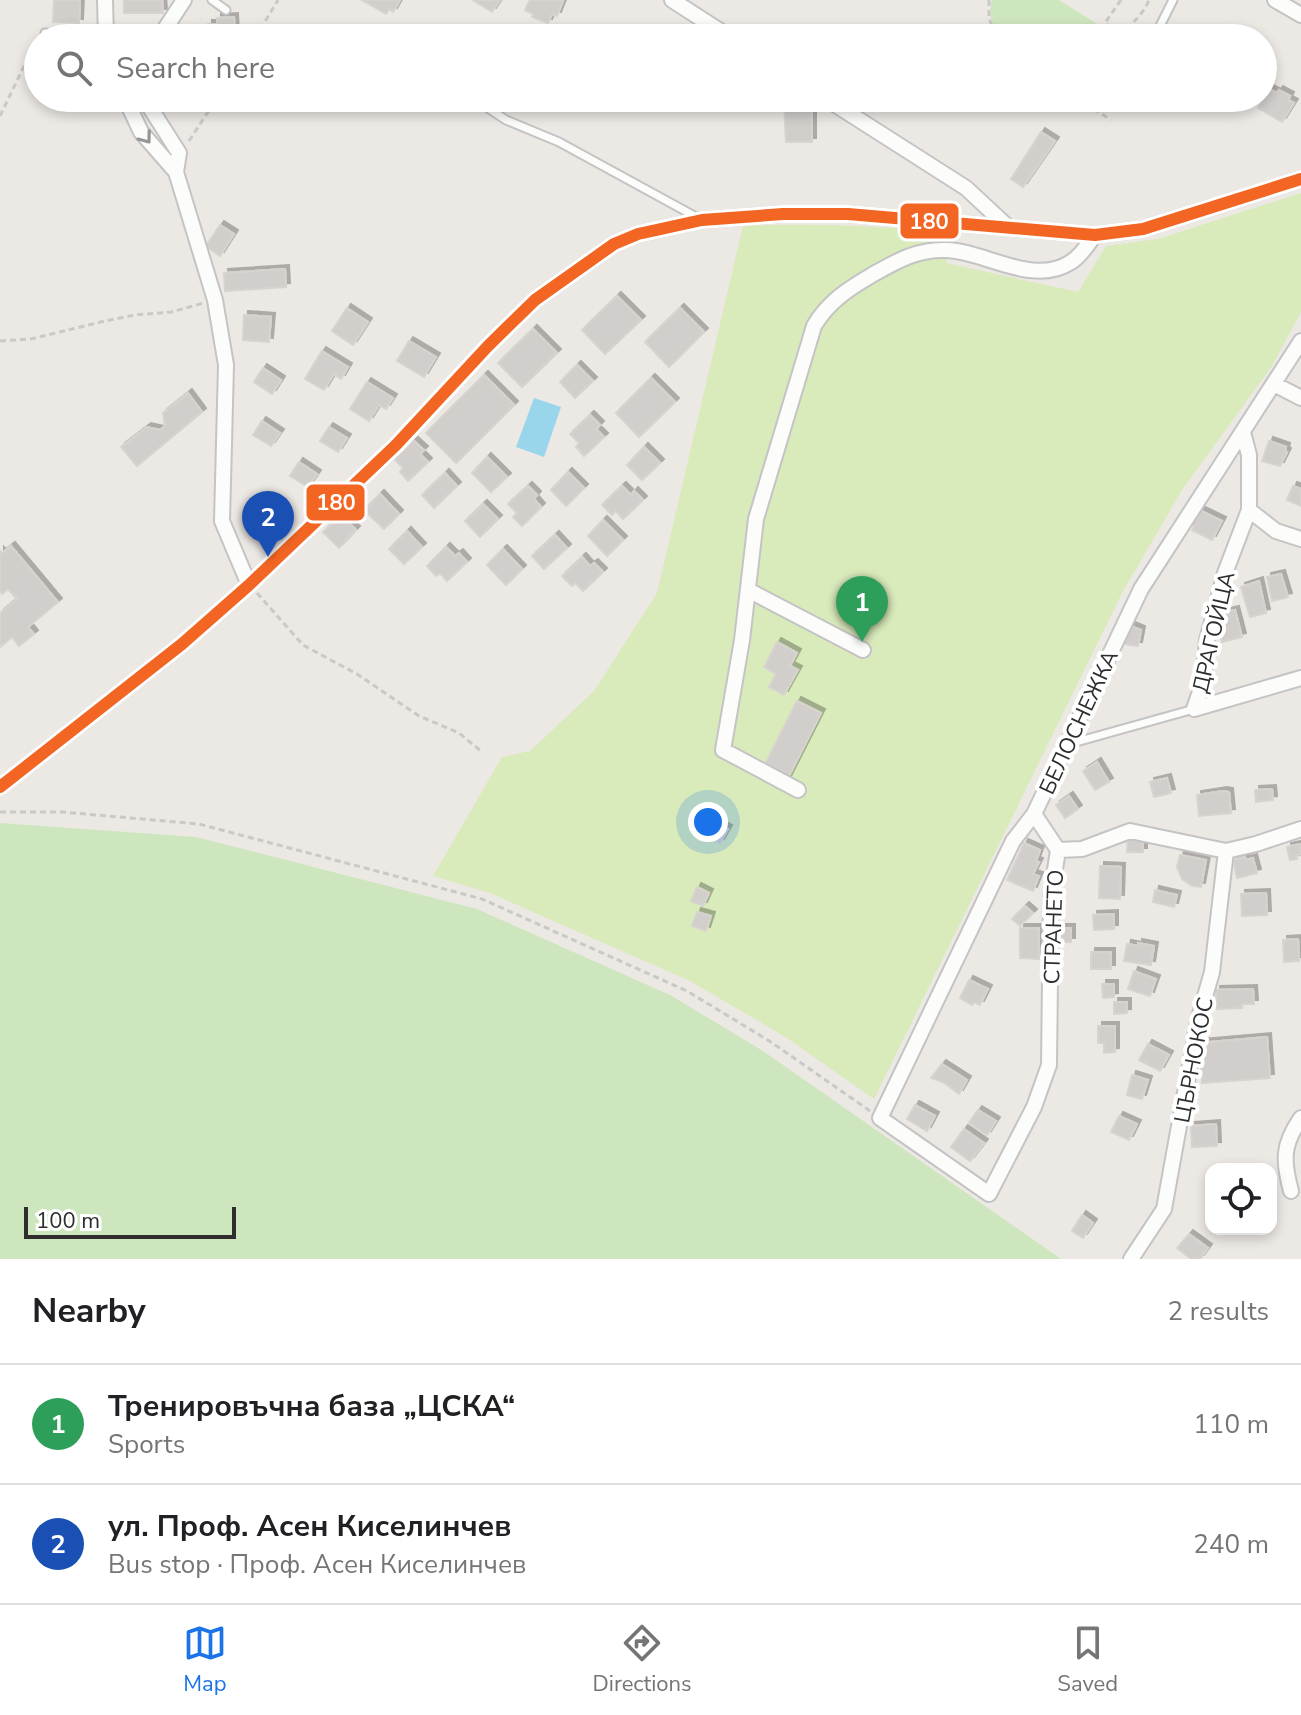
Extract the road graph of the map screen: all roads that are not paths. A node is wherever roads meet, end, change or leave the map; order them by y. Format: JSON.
{"nodes":[{"id":1,"x":105,"y":0,"type":"edge"},
{"id":2,"x":184,"y":0,"type":"edge"},
{"id":3,"x":212,"y":0,"type":"edge"},
{"id":4,"x":672,"y":0,"type":"edge"},
{"id":5,"x":1173,"y":0,"type":"edge"},
{"id":6,"x":1275,"y":0,"type":"edge"},
{"id":7,"x":226,"y":10,"type":"dead end"},
{"id":8,"x":1301,"y":15,"type":"edge"},
{"id":9,"x":106,"y":24,"type":"edge"},
{"id":10,"x":168,"y":24,"type":"edge"},
{"id":11,"x":709,"y":24,"type":"edge"},
{"id":12,"x":1161,"y":24,"type":"edge"},
{"id":13,"x":132,"y":112,"type":"edge"},
{"id":14,"x":153,"y":112,"type":"edge"},
{"id":15,"x":494,"y":112,"type":"edge"},
{"id":16,"x":847,"y":112,"type":"edge"},
{"id":17,"x":176,"y":172,"type":"junction"},
{"id":18,"x":1301,"y":179,"type":"edge"},
{"id":19,"x":702,"y":220,"type":"junction"},
{"id":20,"x":1009,"y":228,"type":"junction"},
{"id":21,"x":1095,"y":235,"type":"junction"},
{"id":22,"x":1301,"y":341,"type":"edge"},
{"id":23,"x":1274,"y":384,"type":"junction"},
{"id":24,"x":1301,"y":398,"type":"edge"},
{"id":25,"x":1243,"y":432,"type":"junction"},
{"id":26,"x":1249,"y":510,"type":"junction"},
{"id":27,"x":1301,"y":539,"type":"edge"},
{"id":28,"x":249,"y":585,"type":"junction"},
{"id":29,"x":748,"y":590,"type":"junction"},
{"id":30,"x":863,"y":650,"type":"dead end"},
{"id":31,"x":1301,"y":678,"type":"edge"},
{"id":32,"x":1194,"y":709,"type":"junction"},
{"id":33,"x":1069,"y":744,"type":"junction"},
{"id":34,"x":0,"y":787,"type":"edge"},
{"id":35,"x":798,"y":790,"type":"dead end"},
{"id":36,"x":1034,"y":814,"type":"junction"},
{"id":37,"x":1301,"y":829,"type":"edge"},
{"id":38,"x":1058,"y":850,"type":"junction"},
{"id":39,"x":1226,"y":851,"type":"junction"},
{"id":40,"x":1301,"y":1118,"type":"edge"},
{"id":41,"x":1291,"y":1191,"type":"dead end"},
{"id":42,"x":989,"y":1194,"type":"joint"},
{"id":43,"x":1131,"y":1259,"type":"edge"}],
"edges":[{"from":1,"to":9,"type":"street"},
{"from":2,"to":10,"type":"street"},
{"from":3,"to":7,"type":"lane"},
{"from":4,"to":11,"type":"street"},
{"from":5,"to":12,"type":"lane"},
{"from":6,"to":8,"type":"street"},
{"from":13,"to":17,"type":"street","one_way":true},
{"from":14,"to":17,"type":"street"},
{"from":15,"to":19,"type":"lane"},
{"from":16,"to":20,"type":"street"},
{"from":17,"to":28,"type":"street"},
{"from":18,"to":21,"type":"street"},
{"from":19,"to":20,"type":"street"},
{"from":19,"to":28,"type":"street"},
{"from":20,"to":21,"type":"street"},
{"from":21,"to":29,"type":"street"},
{"from":22,"to":23,"type":"street","name":"БЕЛОСНЕЖКА"},
{"from":23,"to":24,"type":"street"},
{"from":23,"to":25,"type":"street","name":"БЕЛОСНЕЖКА"},
{"from":25,"to":26,"type":"street"},
{"from":25,"to":33,"type":"street","name":"БЕЛОСНЕЖКА"},
{"from":26,"to":27,"type":"street"},
{"from":26,"to":32,"type":"street","name":"ДРАГОЙЦА"},
{"from":28,"to":34,"type":"street"},
{"from":29,"to":30,"type":"street"},
{"from":29,"to":35,"type":"street"},
{"from":31,"to":32,"type":"street"},
{"from":32,"to":33,"type":"lane"},
{"from":33,"to":36,"type":"street","name":"БЕЛОСНЕЖКА"},
{"from":36,"to":38,"type":"street"},
{"from":36,"to":42,"type":"street","name":"БЕЛОСНЕЖКА"},
{"from":37,"to":39,"type":"street","name":"СТРАНЕТО"},
{"from":38,"to":39,"type":"street","name":"СТРАНЕТО"},
{"from":38,"to":42,"type":"street","name":"СТРАНЕТО"},
{"from":39,"to":43,"type":"street","name":"ЦЪРНОКОС"},
{"from":40,"to":41,"type":"street"}]}
